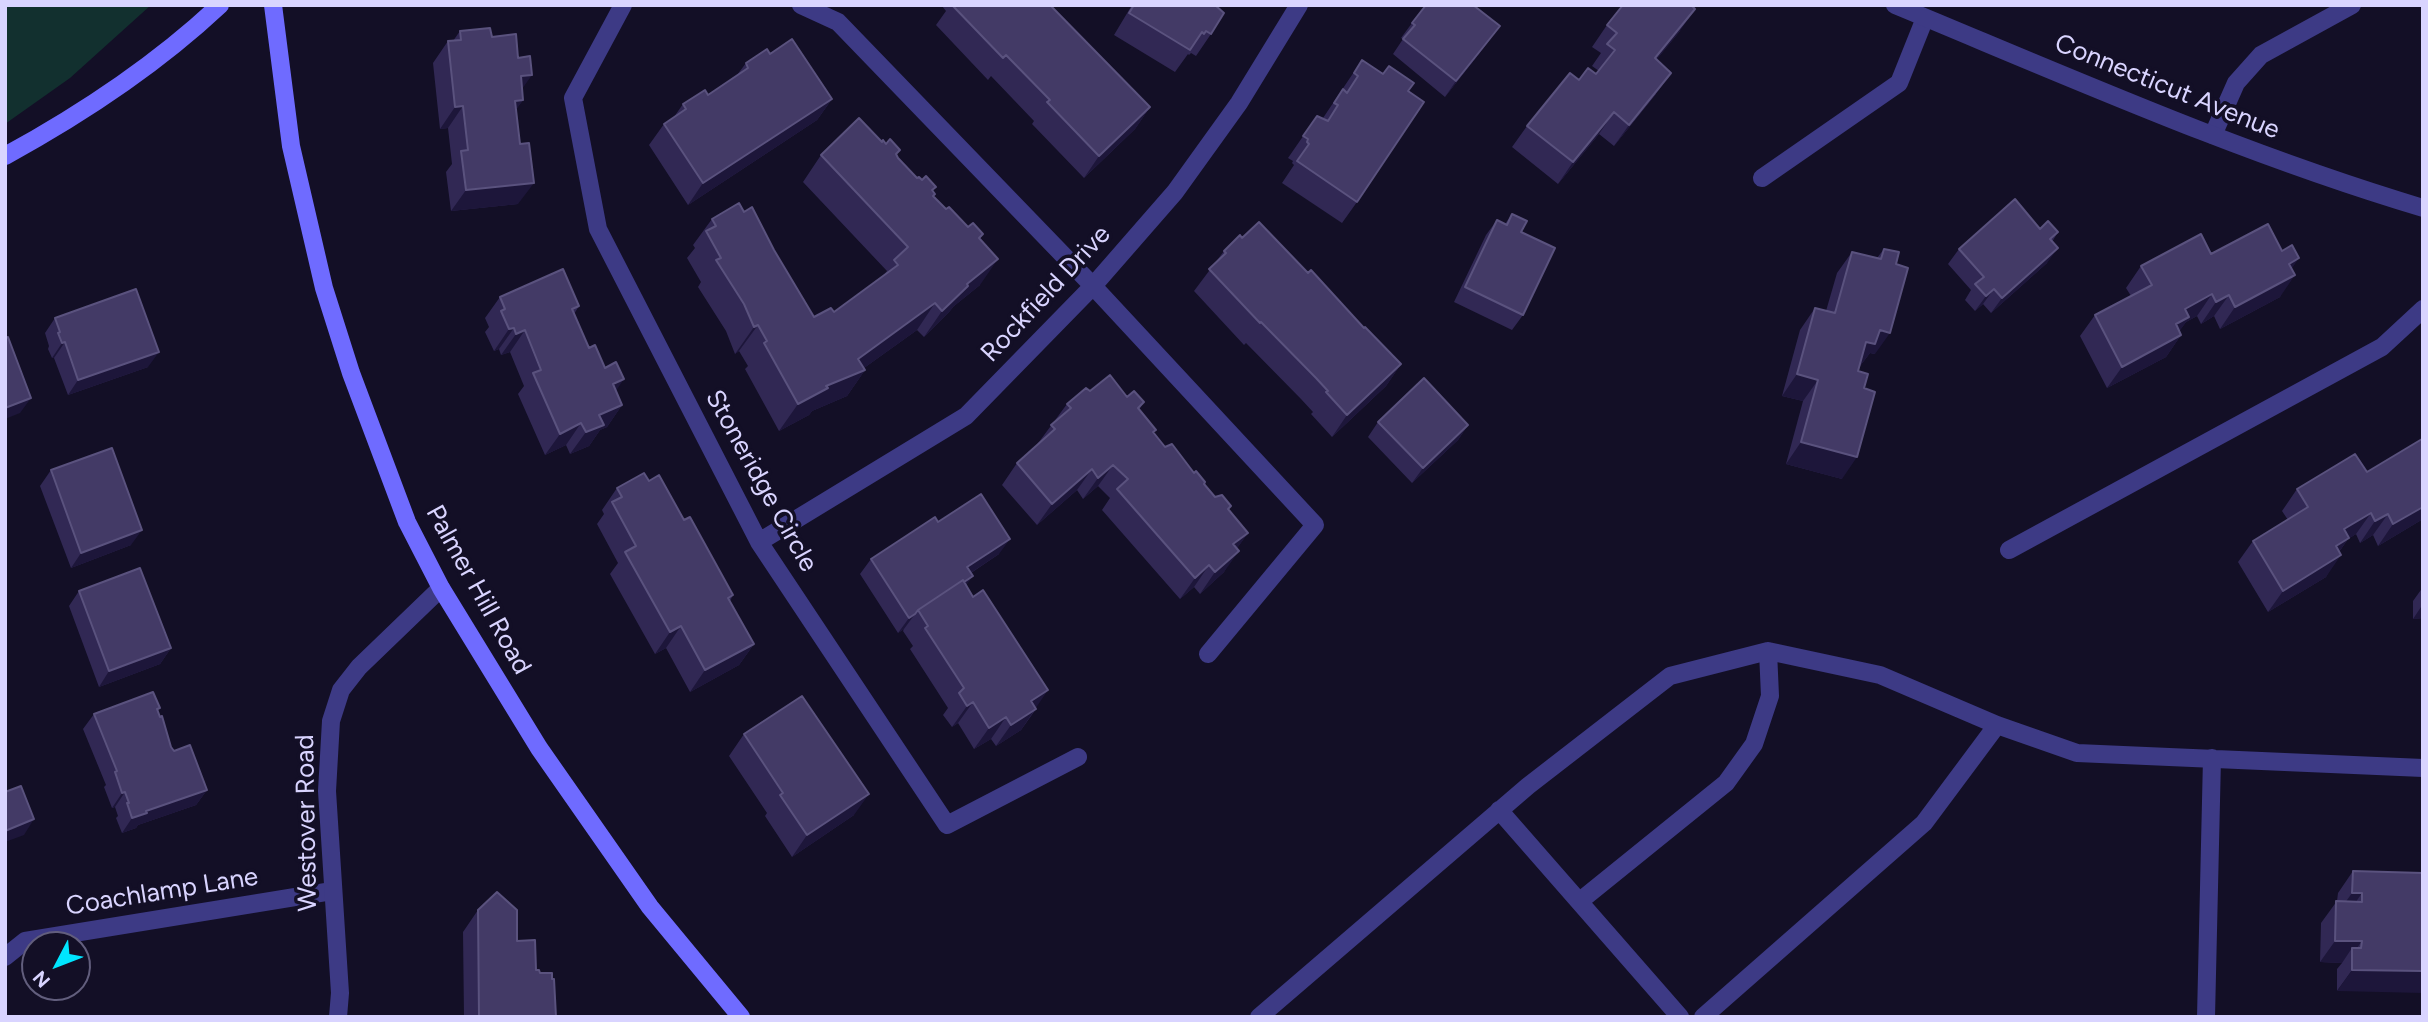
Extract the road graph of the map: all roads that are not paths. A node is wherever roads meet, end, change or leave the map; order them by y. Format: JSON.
{"nodes":[{"id":1,"x":220,"y":5,"type":"edge"},
{"id":2,"x":274,"y":5,"type":"edge"},
{"id":3,"x":623,"y":5,"type":"edge"},
{"id":4,"x":801,"y":5,"type":"edge"},
{"id":5,"x":1299,"y":5,"type":"edge"},
{"id":6,"x":1895,"y":5,"type":"edge"},
{"id":7,"x":2352,"y":5,"type":"edge"},
{"id":8,"x":1925,"y":18,"type":"junction"},
{"id":9,"x":2213,"y":135,"type":"junction"},
{"id":10,"x":5,"y":156,"type":"edge"},
{"id":11,"x":1762,"y":178,"type":"dead end"},
{"id":12,"x":2423,"y":208,"type":"edge"},
{"id":13,"x":1093,"y":286,"type":"junction"},
{"id":14,"x":2423,"y":309,"type":"edge"},
{"id":15,"x":759,"y":542,"type":"junction"},
{"id":16,"x":2009,"y":550,"type":"dead end"},
{"id":17,"x":441,"y":587,"type":"junction"},
{"id":18,"x":1768,"y":652,"type":"junction"},
{"id":19,"x":1208,"y":654,"type":"dead end"},
{"id":20,"x":1997,"y":725,"type":"junction"},
{"id":21,"x":1078,"y":757,"type":"dead end"},
{"id":22,"x":2212,"y":758,"type":"junction"},
{"id":23,"x":2423,"y":768,"type":"edge"},
{"id":24,"x":1499,"y":810,"type":"junction"},
{"id":25,"x":332,"y":891,"type":"junction"},
{"id":26,"x":1580,"y":901,"type":"junction"},
{"id":27,"x":5,"y":957,"type":"edge"},
{"id":28,"x":338,"y":1017,"type":"edge"},
{"id":29,"x":741,"y":1017,"type":"edge"},
{"id":30,"x":1259,"y":1017,"type":"edge"},
{"id":31,"x":1680,"y":1017,"type":"edge"},
{"id":32,"x":1703,"y":1017,"type":"edge"},
{"id":33,"x":2206,"y":1017,"type":"edge"}],
"edges":[{"from":1,"to":10,"type":"main road"},
{"from":2,"to":17,"type":"main road","name":"Palmer Hill Road"},
{"from":3,"to":15,"type":"street","name":"Stoneridge Circle"},
{"from":4,"to":13,"type":"street"},
{"from":5,"to":13,"type":"street","name":"Rockfield Drive"},
{"from":6,"to":8,"type":"street","name":"Connecticut Avenue"},
{"from":7,"to":9,"type":"street"},
{"from":8,"to":9,"type":"street","name":"Connecticut Avenue"},
{"from":8,"to":11,"type":"street"},
{"from":9,"to":12,"type":"street","name":"Connecticut Avenue"},
{"from":13,"to":15,"type":"street","name":"Rockfield Drive"},
{"from":13,"to":19,"type":"street"},
{"from":14,"to":16,"type":"street"},
{"from":15,"to":21,"type":"street","name":"Stoneridge Circle"},
{"from":17,"to":25,"type":"street","name":"Westover Road"},
{"from":17,"to":29,"type":"main road","name":"Palmer Hill Road"},
{"from":18,"to":20,"type":"street"},
{"from":18,"to":24,"type":"street"},
{"from":18,"to":26,"type":"street"},
{"from":20,"to":22,"type":"street"},
{"from":20,"to":32,"type":"street"},
{"from":22,"to":23,"type":"street"},
{"from":22,"to":33,"type":"street"},
{"from":24,"to":26,"type":"street"},
{"from":24,"to":30,"type":"street"},
{"from":25,"to":27,"type":"street","name":"Coachlamp Lane"},
{"from":25,"to":28,"type":"street","name":"Westover Road"},
{"from":26,"to":31,"type":"street"}]}
